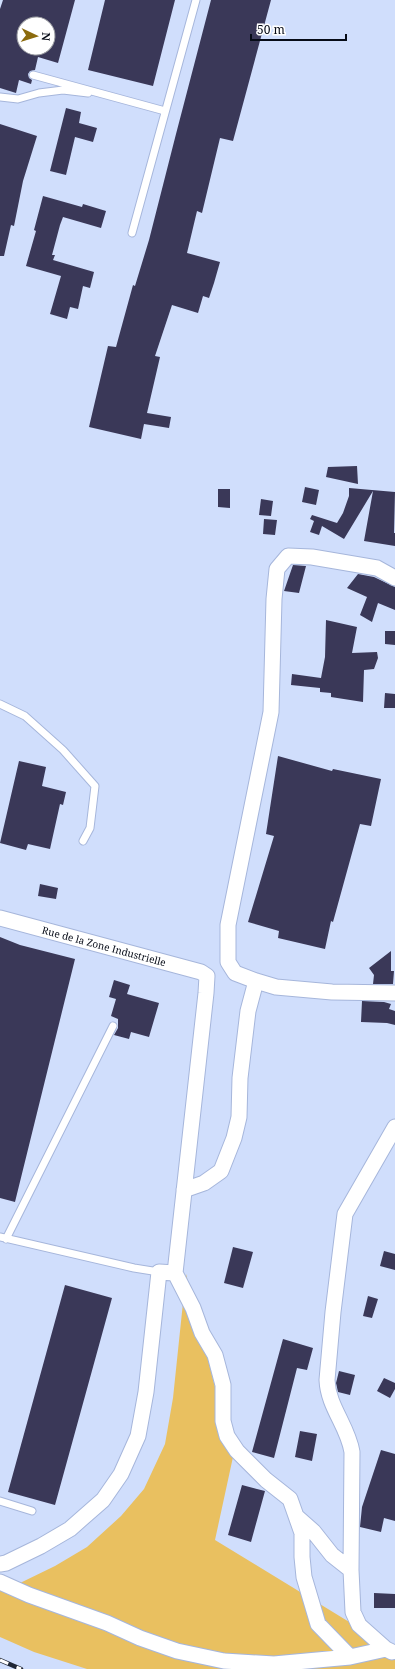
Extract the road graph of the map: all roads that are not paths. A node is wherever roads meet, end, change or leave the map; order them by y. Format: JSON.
{"nodes":[{"id":1,"x":196,"y":0,"type":"edge"},
{"id":2,"x":33,"y":75,"type":"dead end"},
{"id":3,"x":108,"y":95,"type":"junction"},
{"id":4,"x":0,"y":97,"type":"edge"},
{"id":5,"x":165,"y":111,"type":"junction"},
{"id":6,"x":132,"y":233,"type":"dead end"},
{"id":7,"x":395,"y":578,"type":"edge"},
{"id":8,"x":0,"y":704,"type":"edge"},
{"id":9,"x":83,"y":841,"type":"dead end"},
{"id":10,"x":0,"y":918,"type":"edge"},
{"id":11,"x":256,"y":981,"type":"junction"},
{"id":12,"x":395,"y":993,"type":"edge"},
{"id":13,"x":113,"y":1026,"type":"dead end"},
{"id":14,"x":395,"y":1128,"type":"edge"},
{"id":15,"x":184,"y":1190,"type":"junction"},
{"id":16,"x":3,"y":1238,"type":"edge"},
{"id":17,"x":159,"y":1272,"type":"junction"},
{"id":18,"x":175,"y":1273,"type":"junction"},
{"id":19,"x":0,"y":1501,"type":"edge"},
{"id":20,"x":32,"y":1511,"type":"dead end"},
{"id":21,"x":295,"y":1515,"type":"junction"},
{"id":22,"x":0,"y":1564,"type":"edge"},
{"id":23,"x":351,"y":1570,"type":"junction"},
{"id":24,"x":0,"y":1582,"type":"edge"},
{"id":25,"x":391,"y":1652,"type":"edge"},
{"id":26,"x":350,"y":1657,"type":"junction"}],
"edges":[{"from":1,"to":5,"type":"lane"},
{"from":2,"to":3,"type":"lane"},
{"from":3,"to":4,"type":"lane"},
{"from":3,"to":5,"type":"lane"},
{"from":5,"to":6,"type":"lane"},
{"from":7,"to":11,"type":"street"},
{"from":8,"to":9,"type":"lane"},
{"from":10,"to":15,"type":"street","name":"Rue de la Zone Industrielle"},
{"from":11,"to":12,"type":"street"},
{"from":11,"to":15,"type":"street"},
{"from":13,"to":16,"type":"lane"},
{"from":14,"to":23,"type":"street"},
{"from":15,"to":18,"type":"street"},
{"from":16,"to":17,"type":"lane"},
{"from":17,"to":18,"type":"street"},
{"from":17,"to":22,"type":"street"},
{"from":18,"to":21,"type":"street"},
{"from":19,"to":20,"type":"lane"},
{"from":21,"to":23,"type":"street"},
{"from":21,"to":26,"type":"street"},
{"from":23,"to":25,"type":"street"},
{"from":24,"to":26,"type":"street"},
{"from":25,"to":26,"type":"street"}]}
